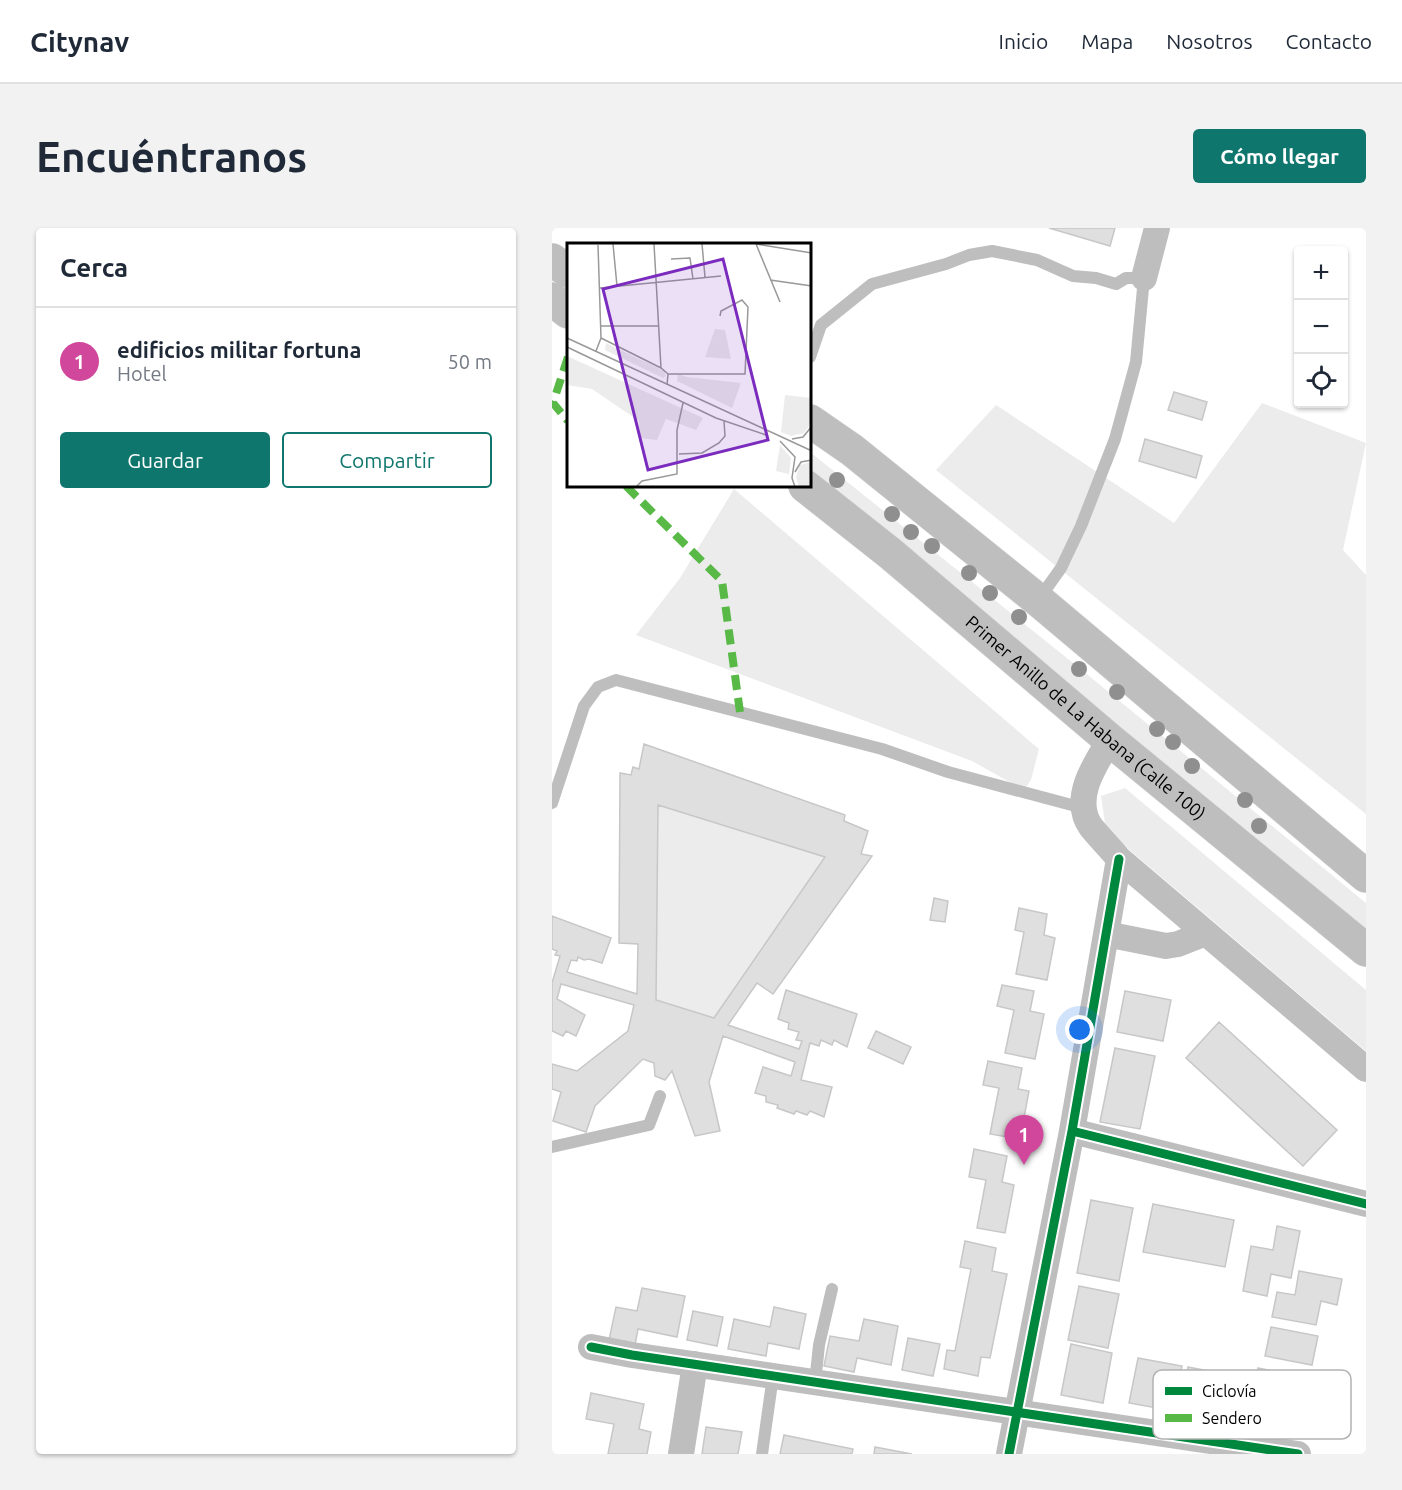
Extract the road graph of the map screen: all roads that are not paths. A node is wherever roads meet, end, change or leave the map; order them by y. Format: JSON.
{"nodes":[{"id":1,"x":1157,"y":228,"type":"edge"},
{"id":2,"x":552,"y":260,"type":"edge"},
{"id":3,"x":567,"y":270,"type":"edge"},
{"id":4,"x":1144,"y":278,"type":"junction"},
{"id":5,"x":552,"y":299,"type":"edge"},
{"id":6,"x":567,"y":311,"type":"edge"},
{"id":7,"x":812,"y":351,"type":"edge"},
{"id":8,"x":812,"y":422,"type":"edge"},
{"id":9,"x":808,"y":488,"type":"edge"},
{"id":10,"x":1038,"y":600,"type":"junction"},
{"id":11,"x":1110,"y":740,"type":"junction"},
{"id":12,"x":552,"y":803,"type":"edge"},
{"id":13,"x":1083,"y":808,"type":"junction"},
{"id":14,"x":1119,"y":859,"type":"junction"},
{"id":15,"x":1366,"y":876,"type":"edge"},
{"id":16,"x":1206,"y":933,"type":"junction"},
{"id":17,"x":1106,"y":934,"type":"junction"},
{"id":18,"x":1366,"y":950,"type":"edge"},
{"id":19,"x":1366,"y":1069,"type":"edge"},
{"id":20,"x":660,"y":1096,"type":"dead end"},
{"id":21,"x":1072,"y":1131,"type":"junction"},
{"id":22,"x":552,"y":1147,"type":"edge"},
{"id":23,"x":1366,"y":1204,"type":"edge"},
{"id":24,"x":832,"y":1289,"type":"dead end"},
{"id":25,"x":591,"y":1347,"type":"dead end"},
{"id":26,"x":695,"y":1364,"type":"junction"},
{"id":27,"x":773,"y":1376,"type":"junction"},
{"id":28,"x":814,"y":1383,"type":"junction"},
{"id":29,"x":1018,"y":1413,"type":"junction"},
{"id":30,"x":1153,"y":1434,"type":"edge"},
{"id":31,"x":1187,"y":1439,"type":"edge"},
{"id":32,"x":1272,"y":1452,"type":"edge"},
{"id":33,"x":681,"y":1454,"type":"edge"},
{"id":34,"x":762,"y":1454,"type":"edge"},
{"id":35,"x":1010,"y":1454,"type":"edge"},
{"id":36,"x":1298,"y":1454,"type":"edge"}],
"edges":[{"from":1,"to":4,"type":"street"},
{"from":2,"to":3,"type":"highway"},
{"from":4,"to":7,"type":"lane"},
{"from":4,"to":10,"type":"lane"},
{"from":5,"to":6,"type":"highway"},
{"from":8,"to":10,"type":"highway"},
{"from":9,"to":11,"type":"highway","name":"Primer Anillo de La Habana (Calle 100)"},
{"from":10,"to":15,"type":"highway"},
{"from":11,"to":13,"type":"street"},
{"from":11,"to":18,"type":"highway","name":"Primer Anillo de La Habana (Calle 100)"},
{"from":12,"to":13,"type":"lane"},
{"from":13,"to":14,"type":"street"},
{"from":14,"to":16,"type":"street"},
{"from":14,"to":17,"type":"street"},
{"from":16,"to":17,"type":"street"},
{"from":16,"to":19,"type":"street"},
{"from":17,"to":21,"type":"street"},
{"from":20,"to":22,"type":"lane"},
{"from":21,"to":23,"type":"street"},
{"from":21,"to":29,"type":"street"},
{"from":24,"to":28,"type":"lane"},
{"from":25,"to":26,"type":"street"},
{"from":26,"to":27,"type":"street"},
{"from":26,"to":33,"type":"street"},
{"from":27,"to":28,"type":"street"},
{"from":27,"to":34,"type":"lane"},
{"from":28,"to":29,"type":"street"},
{"from":29,"to":30,"type":"street"},
{"from":29,"to":35,"type":"street"},
{"from":31,"to":32,"type":"street"},
{"from":32,"to":36,"type":"street"}]}
